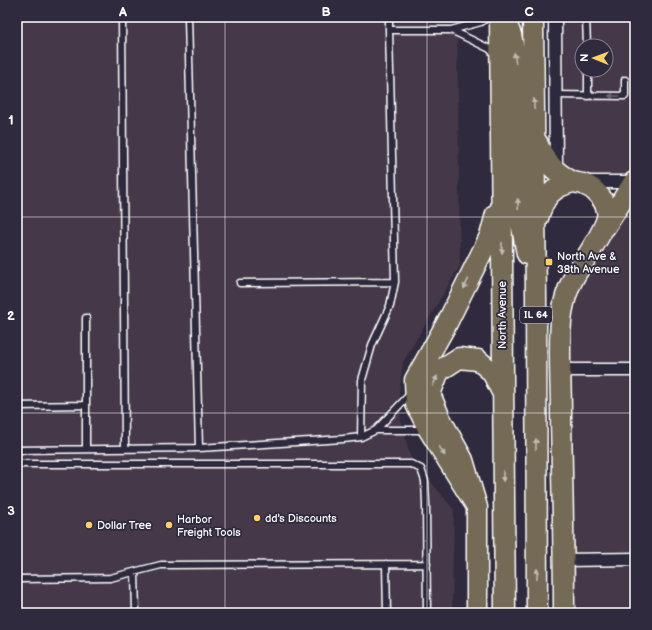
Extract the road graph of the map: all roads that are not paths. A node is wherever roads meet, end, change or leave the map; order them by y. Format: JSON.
{"nodes":[{"id":1,"x":122,"y":17,"type":"edge"},
{"id":2,"x":188,"y":17,"type":"edge"},
{"id":3,"x":389,"y":17,"type":"edge"},
{"id":4,"x":488,"y":17,"type":"edge"},
{"id":5,"x":500,"y":17,"type":"edge"},
{"id":6,"x":504,"y":17,"type":"edge"},
{"id":7,"x":533,"y":17,"type":"edge"},
{"id":8,"x":555,"y":17,"type":"edge"},
{"id":9,"x":586,"y":17,"type":"edge"},
{"id":10,"x":389,"y":30,"type":"junction"},
{"id":11,"x":451,"y":30,"type":"junction"},
{"id":12,"x":587,"y":38,"type":"edge"},
{"id":13,"x":500,"y":68,"type":"junction"},
{"id":14,"x":588,"y":78,"type":"edge"},
{"id":15,"x":625,"y":80,"type":"dead end"},
{"id":16,"x":555,"y":95,"type":"junction"},
{"id":17,"x":588,"y":96,"type":"junction"},
{"id":18,"x":535,"y":136,"type":"junction"},
{"id":19,"x":562,"y":181,"type":"junction"},
{"id":20,"x":635,"y":182,"type":"edge"},
{"id":21,"x":501,"y":197,"type":"junction"},
{"id":22,"x":535,"y":228,"type":"junction"},
{"id":23,"x":602,"y":232,"type":"junction"},
{"id":24,"x":394,"y":282,"type":"junction"},
{"id":25,"x":240,"y":283,"type":"dead end"},
{"id":26,"x":536,"y":297,"type":"junction"},
{"id":27,"x":86,"y":318,"type":"dead end"},
{"id":28,"x":560,"y":370,"type":"junction"},
{"id":29,"x":635,"y":370,"type":"edge"},
{"id":30,"x":415,"y":388,"type":"junction"},
{"id":31,"x":502,"y":394,"type":"junction"},
{"id":32,"x":86,"y":405,"type":"junction"},
{"id":33,"x":17,"y":406,"type":"edge"},
{"id":34,"x":376,"y":430,"type":"junction"},
{"id":35,"x":429,"y":430,"type":"junction"},
{"id":36,"x":361,"y":437,"type":"junction"},
{"id":37,"x":199,"y":448,"type":"junction"},
{"id":38,"x":86,"y":449,"type":"junction"},
{"id":39,"x":126,"y":449,"type":"junction"},
{"id":40,"x":17,"y":450,"type":"edge"},
{"id":41,"x":17,"y":464,"type":"edge"},
{"id":42,"x":477,"y":507,"type":"junction"},
{"id":43,"x":635,"y":559,"type":"edge"},
{"id":44,"x":564,"y":560,"type":"junction"},
{"id":45,"x":386,"y":564,"type":"junction"},
{"id":46,"x":427,"y":564,"type":"junction"},
{"id":47,"x":135,"y":572,"type":"junction"},
{"id":48,"x":17,"y":579,"type":"edge"},
{"id":49,"x":136,"y":613,"type":"edge"},
{"id":50,"x":386,"y":613,"type":"edge"},
{"id":51,"x":427,"y":613,"type":"edge"},
{"id":52,"x":477,"y":613,"type":"edge"},
{"id":53,"x":505,"y":613,"type":"edge"},
{"id":54,"x":537,"y":613,"type":"edge"},
{"id":55,"x":564,"y":613,"type":"edge"}],
"edges":[{"from":1,"to":39,"type":"lane"},
{"from":2,"to":37,"type":"lane"},
{"from":3,"to":10,"type":"lane"},
{"from":4,"to":11,"type":"lane"},
{"from":5,"to":13,"type":"main road","name":"North Avenue"},
{"from":26,"to":6,"type":"main road","one_way":true},
{"from":18,"to":7,"type":"main road","number":"IL 64","one_way":true},
{"from":8,"to":16,"type":"street"},
{"from":9,"to":12,"type":"lane"},
{"from":10,"to":11,"type":"lane"},
{"from":10,"to":24,"type":"lane"},
{"from":11,"to":13,"type":"lane"},
{"from":13,"to":21,"type":"main road","name":"North Avenue"},
{"from":14,"to":17,"type":"lane"},
{"from":15,"to":17,"type":"lane","one_way":true},
{"from":16,"to":17,"type":"lane"},
{"from":16,"to":19,"type":"street"},
{"from":18,"to":19,"type":"main road"},
{"from":18,"to":22,"type":"main road","number":"IL 64"},
{"from":19,"to":20,"type":"street"},
{"from":19,"to":22,"type":"main road"},
{"from":19,"to":23,"type":"main road"},
{"from":20,"to":23,"type":"main road"},
{"from":21,"to":30,"type":"main road","one_way":true},
{"from":21,"to":31,"type":"main road","name":"North Avenue","one_way":true},
{"from":22,"to":26,"type":"main road","number":"IL 64"},
{"from":23,"to":28,"type":"main road"},
{"from":24,"to":25,"type":"lane"},
{"from":24,"to":36,"type":"lane"},
{"from":54,"to":26,"type":"main road","number":"IL 64","one_way":true},
{"from":27,"to":32,"type":"lane"},
{"from":28,"to":29,"type":"street"},
{"from":28,"to":44,"type":"main road"},
{"from":30,"to":34,"type":"lane"},
{"from":30,"to":35,"type":"main road"},
{"from":42,"to":31,"type":"main road","one_way":true},
{"from":31,"to":53,"type":"main road","name":"North Avenue","one_way":true},
{"from":32,"to":33,"type":"lane"},
{"from":32,"to":38,"type":"lane"},
{"from":34,"to":35,"type":"lane"},
{"from":34,"to":36,"type":"lane"},
{"from":35,"to":42,"type":"main road","one_way":true},
{"from":36,"to":37,"type":"lane"},
{"from":37,"to":39,"type":"lane"},
{"from":38,"to":39,"type":"lane"},
{"from":38,"to":40,"type":"lane"},
{"from":41,"to":46,"type":"lane"},
{"from":42,"to":52,"type":"main road"},
{"from":43,"to":44,"type":"street"},
{"from":44,"to":55,"type":"main road"},
{"from":45,"to":46,"type":"lane"},
{"from":45,"to":47,"type":"lane"},
{"from":45,"to":50,"type":"lane"},
{"from":46,"to":51,"type":"lane"},
{"from":47,"to":48,"type":"lane"},
{"from":47,"to":49,"type":"lane"}]}
